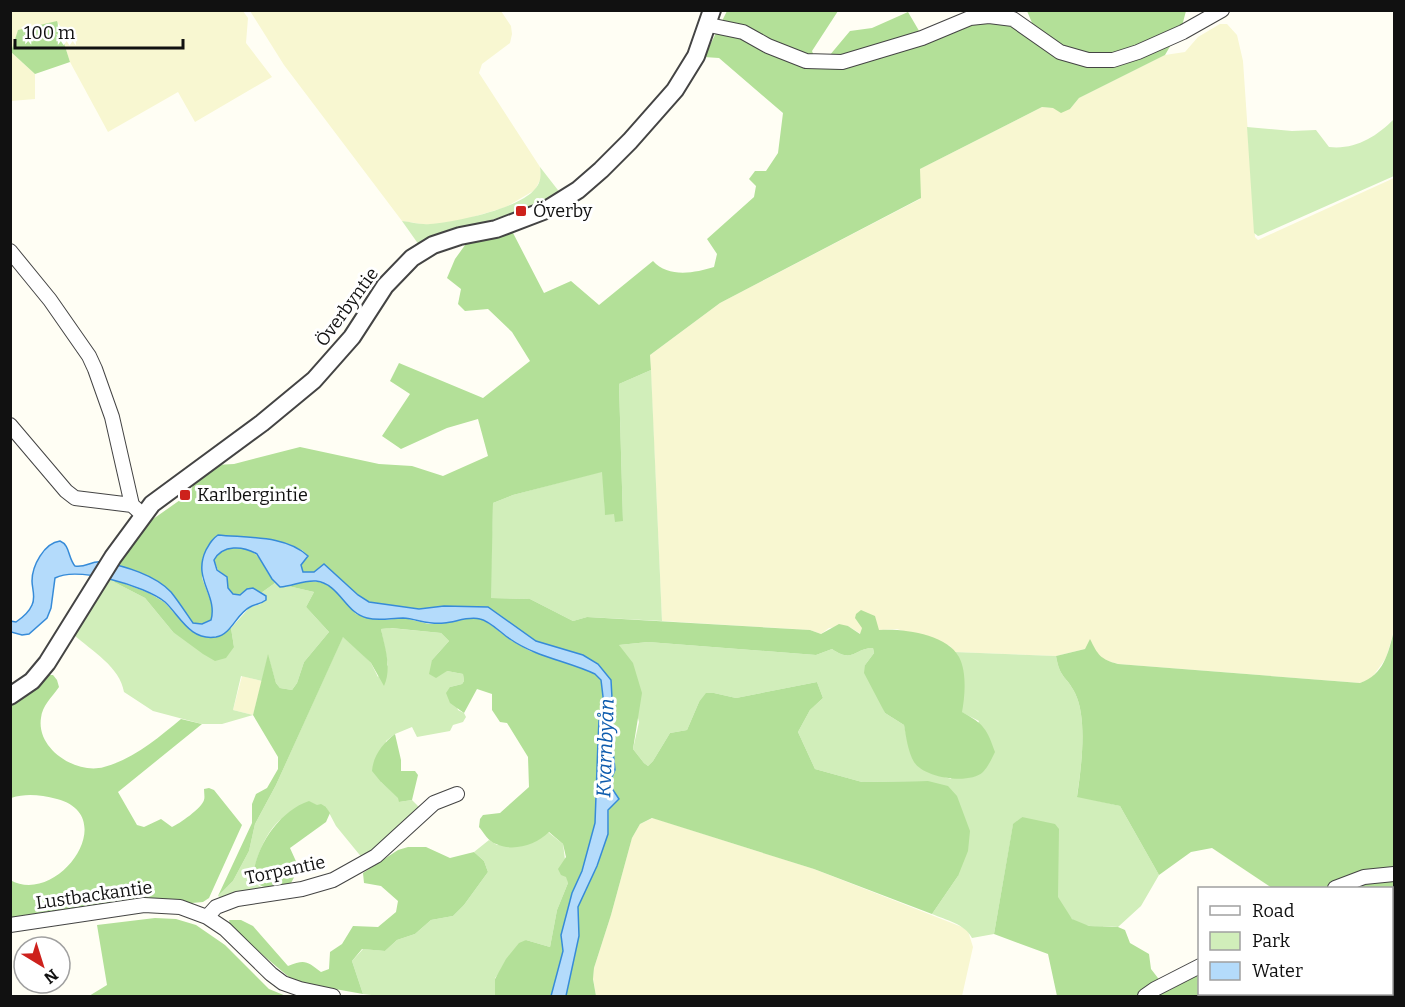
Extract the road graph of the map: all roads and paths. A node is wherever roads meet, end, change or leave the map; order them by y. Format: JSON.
{"nodes":[{"id":1,"x":1222,"y":10,"type":"edge"},
{"id":2,"x":710,"y":18,"type":"edge"},
{"id":3,"x":10,"y":251,"type":"edge"},
{"id":4,"x":10,"y":425,"type":"edge"},
{"id":5,"x":138,"y":510,"type":"junction"},
{"id":6,"x":10,"y":696,"type":"edge"},
{"id":7,"x":457,"y":794,"type":"dead end"},
{"id":8,"x":1395,"y":874,"type":"edge"},
{"id":9,"x":1338,"y":887,"type":"edge"},
{"id":10,"x":207,"y":917,"type":"junction"},
{"id":11,"x":10,"y":925,"type":"edge"},
{"id":12,"x":1198,"y":967,"type":"edge"},
{"id":13,"x":333,"y":996,"type":"edge"},
{"id":14,"x":1145,"y":996,"type":"edge"}],
"edges":[{"from":1,"to":2,"type":"street"},
{"from":2,"to":5,"type":"street","name":"Överbyntie"},
{"from":3,"to":5,"type":"street"},
{"from":4,"to":5,"type":"street"},
{"from":5,"to":6,"type":"street","name":"Överbyntie"},
{"from":7,"to":10,"type":"street","name":"Torpantie"},
{"from":8,"to":9,"type":"street"},
{"from":10,"to":11,"type":"street","name":"Lustbackantie"},
{"from":10,"to":13,"type":"street","name":"Lustbackantie"},
{"from":12,"to":14,"type":"street"}]}
